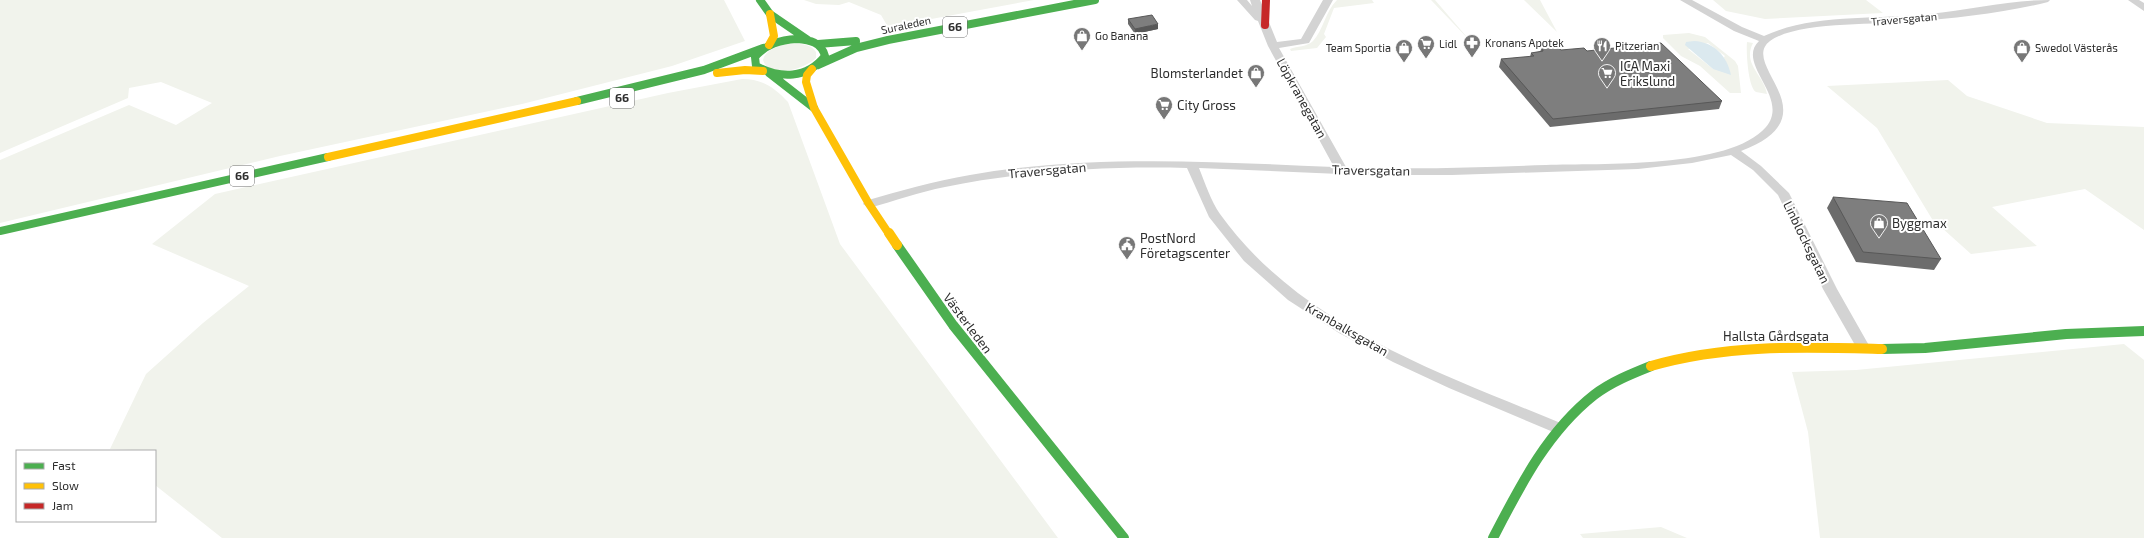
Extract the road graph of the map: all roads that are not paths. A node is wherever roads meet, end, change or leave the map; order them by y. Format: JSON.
{"nodes":[{"id":1,"x":760,"y":0,"type":"edge"},
{"id":2,"x":1072,"y":0,"type":"edge"},
{"id":3,"x":1095,"y":0,"type":"edge"},
{"id":4,"x":1242,"y":0,"type":"edge"},
{"id":5,"x":1255,"y":0,"type":"edge"},
{"id":6,"x":1266,"y":0,"type":"edge"},
{"id":7,"x":1328,"y":0,"type":"edge"},
{"id":8,"x":1685,"y":0,"type":"edge"},
{"id":9,"x":2045,"y":0,"type":"edge"},
{"id":10,"x":2133,"y":0,"type":"edge"},
{"id":11,"x":2144,"y":8,"type":"edge"},
{"id":12,"x":770,"y":14,"type":"junction"},
{"id":13,"x":1265,"y":25,"type":"junction"},
{"id":14,"x":808,"y":40,"type":"junction"},
{"id":15,"x":1765,"y":40,"type":"junction"},
{"id":16,"x":818,"y":44,"type":"junction"},
{"id":17,"x":766,"y":46,"type":"junction"},
{"id":18,"x":1273,"y":46,"type":"junction"},
{"id":19,"x":815,"y":67,"type":"junction"},
{"id":20,"x":766,"y":72,"type":"junction"},
{"id":21,"x":814,"y":108,"type":"junction"},
{"id":22,"x":1733,"y":151,"type":"junction"},
{"id":23,"x":1191,"y":164,"type":"junction"},
{"id":24,"x":1342,"y":170,"type":"junction"},
{"id":25,"x":869,"y":204,"type":"junction"},
{"id":26,"x":0,"y":231,"type":"edge"},
{"id":27,"x":0,"y":238,"type":"edge"},
{"id":28,"x":2144,"y":331,"type":"edge"},
{"id":29,"x":1864,"y":349,"type":"junction"},
{"id":30,"x":1558,"y":428,"type":"junction"},
{"id":31,"x":1124,"y":538,"type":"edge"},
{"id":32,"x":1493,"y":538,"type":"edge"}],
"edges":[{"from":1,"to":12,"type":"main road"},
{"from":2,"to":16,"type":"main road","name":"Suraleden","number":"66"},
{"from":3,"to":19,"type":"main road","name":"Suraleden","number":"66"},
{"from":4,"to":13,"type":"street","name":"Löpkranegatan"},
{"from":5,"to":13,"type":"street","name":"Löpkranegatan"},
{"from":6,"to":13,"type":"main road"},
{"from":7,"to":18,"type":"street"},
{"from":8,"to":15,"type":"street"},
{"from":9,"to":15,"type":"street","name":"Traversgatan"},
{"from":10,"to":11,"type":"street"},
{"from":12,"to":14,"type":"main road"},
{"from":12,"to":17,"type":"main road"},
{"from":13,"to":18,"type":"street","name":"Löpkranegatan"},
{"from":14,"to":16,"type":"main road","number":"66"},
{"from":14,"to":17,"type":"main road","number":"66"},
{"from":15,"to":22,"type":"street","name":"Traversgatan"},
{"from":16,"to":19,"type":"main road","name":"Västerleden"},
{"from":17,"to":20,"type":"main road"},
{"from":17,"to":26,"type":"main road","number":"66"},
{"from":18,"to":24,"type":"street","name":"Löpkranegatan"},
{"from":19,"to":20,"type":"main road","number":"66"},
{"from":19,"to":21,"type":"main road","name":"Västerleden"},
{"from":20,"to":21,"type":"main road","name":"Västerleden"},
{"from":20,"to":27,"type":"main road","number":"66"},
{"from":21,"to":25,"type":"main road","name":"Västerleden"},
{"from":22,"to":24,"type":"street","name":"Traversgatan"},
{"from":22,"to":29,"type":"street","name":"Linblocksgatan"},
{"from":23,"to":24,"type":"street","name":"Traversgatan"},
{"from":23,"to":25,"type":"street","name":"Traversgatan"},
{"from":23,"to":30,"type":"street","name":"Kranbalksgatan"},
{"from":25,"to":31,"type":"main road","name":"Västerleden"},
{"from":28,"to":29,"type":"main road","name":"Hallsta Gårdsgata"},
{"from":29,"to":30,"type":"main road","name":"Hallsta Gårdsgata"},
{"from":30,"to":32,"type":"main road","name":"Hallsta Gårdsgata"}]}
